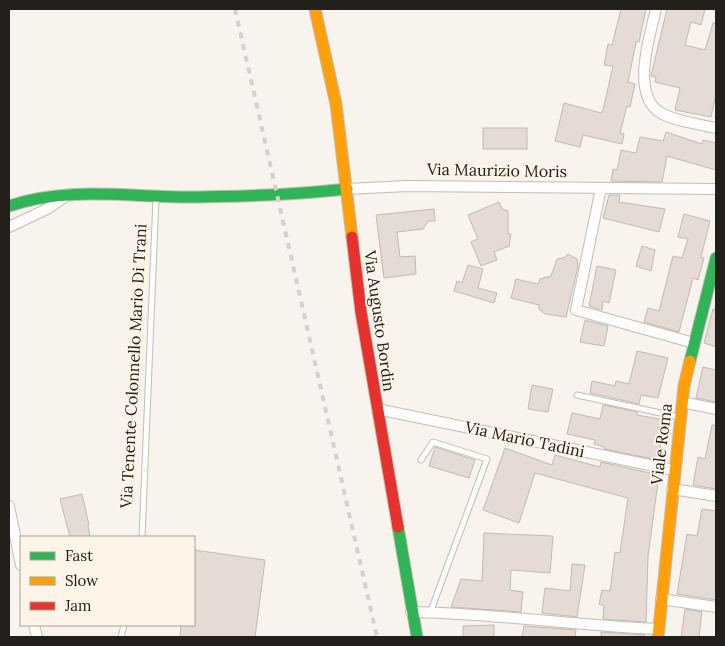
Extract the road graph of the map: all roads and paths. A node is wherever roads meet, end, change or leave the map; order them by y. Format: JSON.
{"nodes":[{"id":1,"x":316,"y":9,"type":"edge"},
{"id":2,"x":656,"y":9,"type":"edge"},
{"id":3,"x":716,"y":128,"type":"edge"},
{"id":4,"x":601,"y":188,"type":"junction"},
{"id":5,"x":347,"y":189,"type":"junction"},
{"id":6,"x":716,"y":189,"type":"edge"},
{"id":7,"x":71,"y":193,"type":"junction"},
{"id":8,"x":156,"y":196,"type":"junction"},
{"id":9,"x":9,"y":206,"type":"edge"},
{"id":10,"x":9,"y":227,"type":"edge"},
{"id":11,"x":716,"y":258,"type":"edge"},
{"id":12,"x":694,"y":343,"type":"junction"},
{"id":13,"x":577,"y":395,"type":"dead end"},
{"id":14,"x":682,"y":402,"type":"junction"},
{"id":15,"x":377,"y":408,"type":"junction"},
{"id":16,"x":716,"y":409,"type":"edge"},
{"id":17,"x":680,"y":417,"type":"junction"},
{"id":18,"x":421,"y":460,"type":"dead end"},
{"id":19,"x":674,"y":470,"type":"junction"},
{"id":20,"x":672,"y":489,"type":"junction"},
{"id":21,"x":716,"y":496,"type":"edge"},
{"id":22,"x":9,"y":506,"type":"edge"},
{"id":23,"x":142,"y":536,"type":"edge"},
{"id":24,"x":20,"y":560,"type":"edge"},
{"id":25,"x":661,"y":599,"type":"junction"},
{"id":26,"x":716,"y":607,"type":"edge"},
{"id":27,"x":411,"y":612,"type":"junction"},
{"id":28,"x":430,"y":612,"type":"junction"},
{"id":29,"x":658,"y":633,"type":"edge"},
{"id":30,"x":417,"y":637,"type":"edge"}],
"edges":[{"from":1,"to":5,"type":"street","name":"Via Augusto Bordin"},
{"from":2,"to":3,"type":"street"},
{"from":4,"to":5,"type":"street","name":"Via Maurizio Moris"},
{"from":4,"to":6,"type":"street","name":"Via Maurizio Moris"},
{"from":4,"to":12,"type":"street"},
{"from":5,"to":8,"type":"street","name":"Via Maurizio Moris"},
{"from":5,"to":15,"type":"street","name":"Via Augusto Bordin"},
{"from":7,"to":8,"type":"street"},
{"from":7,"to":9,"type":"street"},
{"from":7,"to":10,"type":"street"},
{"from":8,"to":23,"type":"lane","name":"Via Tenente Colonnello Mario Di Trani"},
{"from":11,"to":12,"type":"street","name":"Viale Roma"},
{"from":12,"to":14,"type":"street","name":"Viale Roma"},
{"from":13,"to":17,"type":"lane"},
{"from":14,"to":16,"type":"street"},
{"from":14,"to":17,"type":"street","name":"Viale Roma"},
{"from":15,"to":19,"type":"street","name":"Via Mario Tadini"},
{"from":15,"to":27,"type":"street","name":"Via Augusto Bordin"},
{"from":17,"to":19,"type":"street","name":"Viale Roma"},
{"from":18,"to":28,"type":"lane"},
{"from":19,"to":20,"type":"street","name":"Viale Roma"},
{"from":20,"to":21,"type":"street"},
{"from":20,"to":25,"type":"street","name":"Viale Roma"},
{"from":22,"to":24,"type":"street"},
{"from":25,"to":26,"type":"street"},
{"from":25,"to":29,"type":"street","name":"Viale Roma"},
{"from":27,"to":28,"type":"street"},
{"from":27,"to":30,"type":"street","name":"Via Augusto Bordin"},
{"from":28,"to":29,"type":"street"}]}
